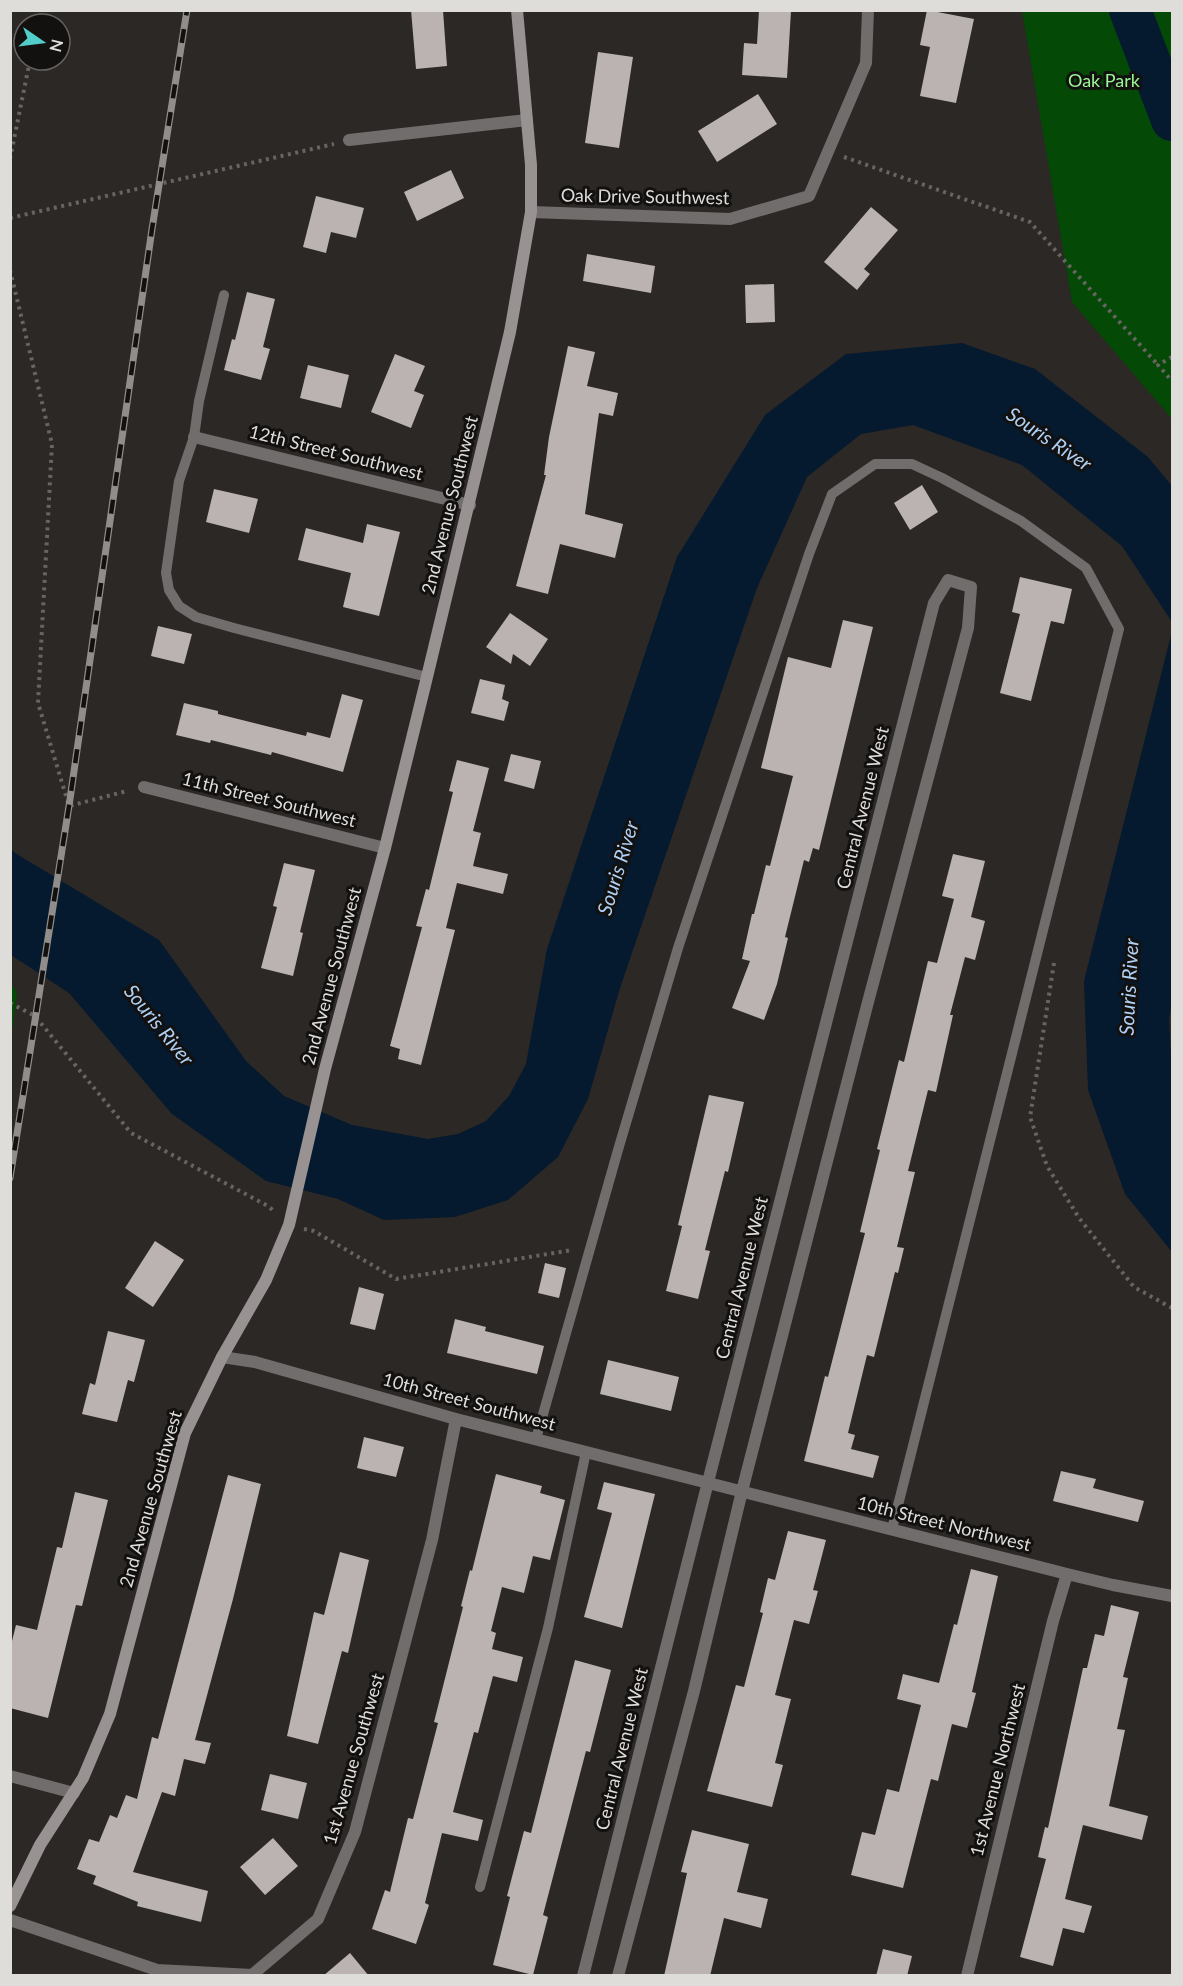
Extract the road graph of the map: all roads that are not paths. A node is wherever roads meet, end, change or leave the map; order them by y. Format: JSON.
{"nodes":[{"id":1,"x":517,"y":10,"type":"edge"},
{"id":2,"x":868,"y":10,"type":"edge"},
{"id":3,"x":527,"y":120,"type":"junction"},
{"id":4,"x":349,"y":140,"type":"road end"},
{"id":5,"x":531,"y":212,"type":"junction"},
{"id":6,"x":225,"y":295,"type":"dead end"},
{"id":7,"x":194,"y":437,"type":"junction"},
{"id":8,"x":470,"y":505,"type":"junction"},
{"id":9,"x":427,"y":677,"type":"junction"},
{"id":10,"x":144,"y":787,"type":"road end"},
{"id":11,"x":385,"y":848,"type":"junction"},
{"id":12,"x":222,"y":1357,"type":"junction"},
{"id":13,"x":456,"y":1419,"type":"junction"},
{"id":14,"x":537,"y":1439,"type":"junction"},
{"id":15,"x":586,"y":1452,"type":"junction"},
{"id":16,"x":708,"y":1482,"type":"junction"},
{"id":17,"x":742,"y":1491,"type":"junction"},
{"id":18,"x":892,"y":1529,"type":"junction"},
{"id":19,"x":1067,"y":1574,"type":"junction"},
{"id":20,"x":1173,"y":1596,"type":"edge"},
{"id":21,"x":10,"y":1776,"type":"edge"},
{"id":22,"x":74,"y":1793,"type":"junction"},
{"id":23,"x":480,"y":1887,"type":"dead end"},
{"id":24,"x":10,"y":1905,"type":"edge"},
{"id":25,"x":10,"y":1920,"type":"edge"},
{"id":26,"x":583,"y":1976,"type":"edge"},
{"id":27,"x":618,"y":1976,"type":"edge"},
{"id":28,"x":967,"y":1976,"type":"edge"}],
"edges":[{"from":1,"to":3,"type":"street","name":"2nd Avenue Southwest"},
{"from":2,"to":5,"type":"street","name":"Oak Drive Southwest"},
{"from":3,"to":4,"type":"street"},
{"from":3,"to":5,"type":"street","name":"2nd Avenue Southwest"},
{"from":5,"to":8,"type":"street","name":"2nd Avenue Southwest"},
{"from":6,"to":7,"type":"lane"},
{"from":7,"to":8,"type":"street","name":"12th Street Southwest"},
{"from":7,"to":9,"type":"lane"},
{"from":8,"to":9,"type":"street","name":"2nd Avenue Southwest"},
{"from":9,"to":11,"type":"street","name":"2nd Avenue Southwest"},
{"from":10,"to":11,"type":"street","name":"11th Street Southwest"},
{"from":11,"to":12,"type":"street","name":"2nd Avenue Southwest"},
{"from":12,"to":13,"type":"street","name":"10th Street Southwest"},
{"from":12,"to":22,"type":"street","name":"2nd Avenue Southwest"},
{"from":13,"to":14,"type":"street","name":"10th Street Southwest"},
{"from":13,"to":25,"type":"street","name":"1st Avenue Southwest"},
{"from":14,"to":15,"type":"street","name":"10th Street Southwest"},
{"from":14,"to":18,"type":"lane"},
{"from":15,"to":16,"type":"street","name":"10th Street Southwest"},
{"from":15,"to":23,"type":"lane"},
{"from":16,"to":17,"type":"street","name":"10th Street Northwest"},
{"from":16,"to":17,"type":"street","name":"Central Avenue West"},
{"from":16,"to":26,"type":"street","name":"Central Avenue West"},
{"from":17,"to":18,"type":"street","name":"10th Street Northwest"},
{"from":17,"to":27,"type":"street"},
{"from":18,"to":19,"type":"street","name":"10th Street Northwest"},
{"from":19,"to":20,"type":"street","name":"10th Street Northwest"},
{"from":19,"to":28,"type":"street","name":"1st Avenue Northwest"},
{"from":21,"to":22,"type":"street"},
{"from":22,"to":24,"type":"street","name":"2nd Avenue Southwest"}]}
